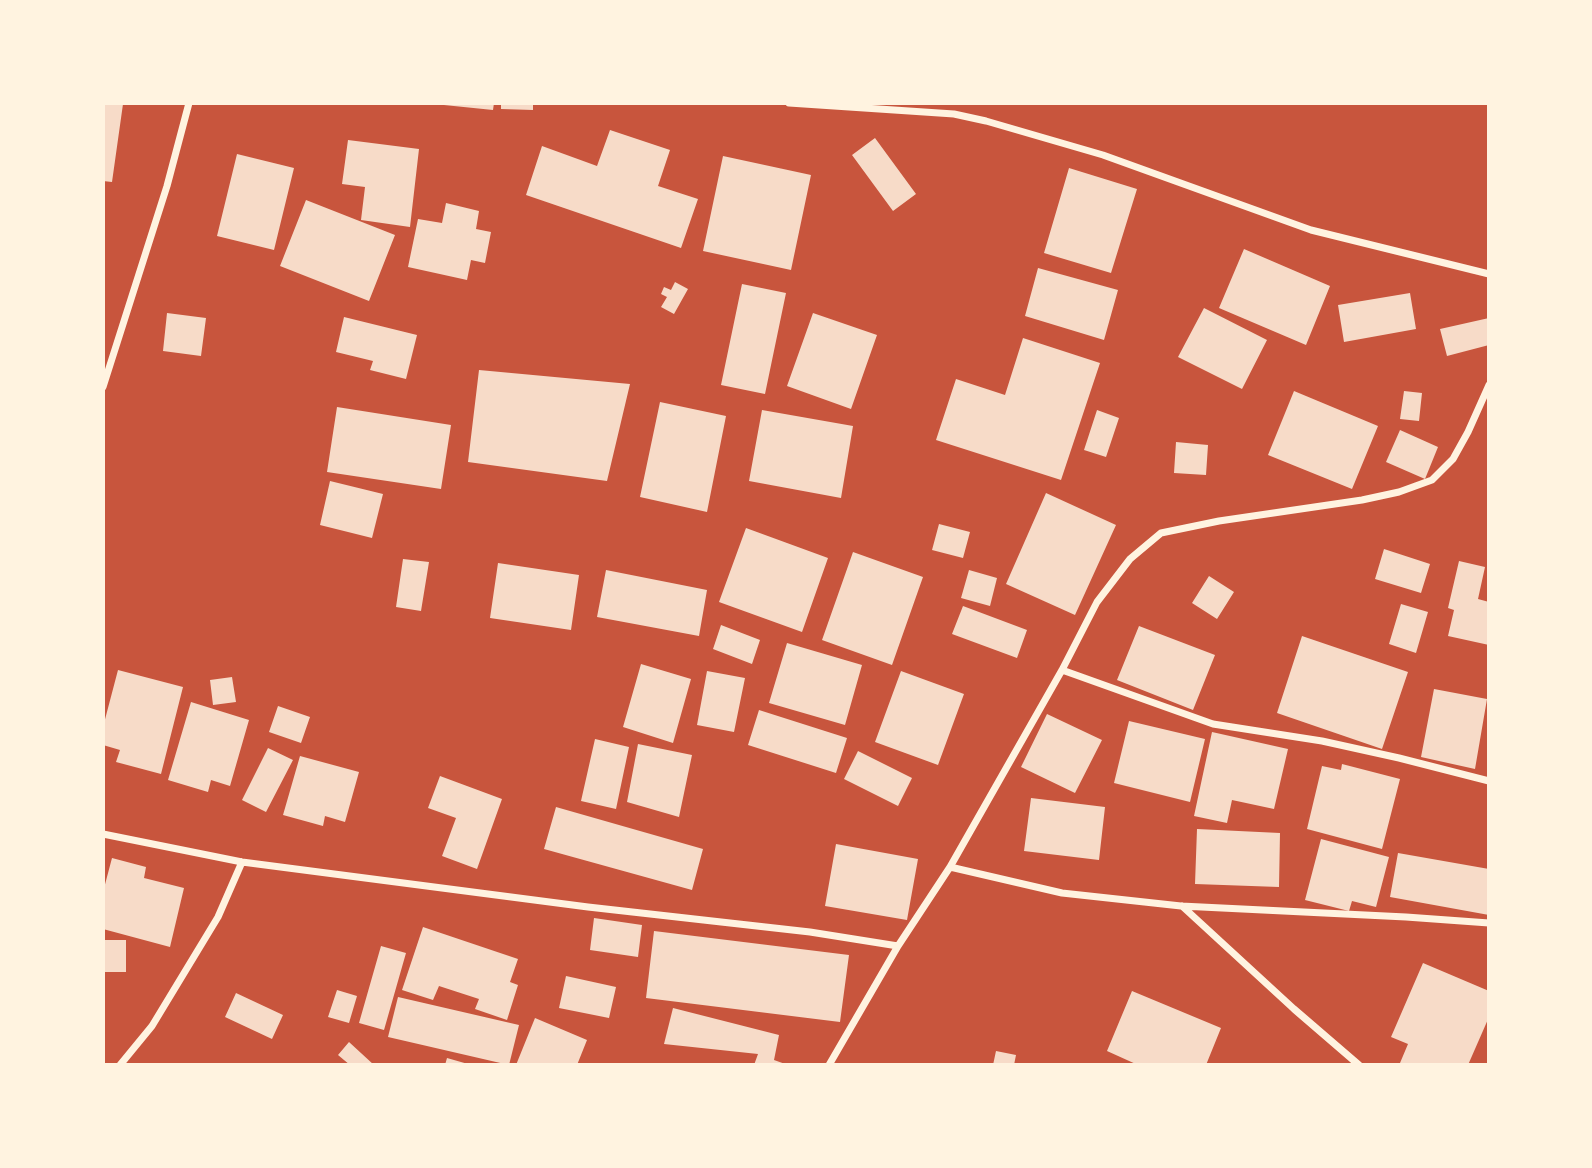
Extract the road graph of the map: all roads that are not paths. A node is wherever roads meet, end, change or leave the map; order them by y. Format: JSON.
{"nodes":[{"id":1,"x":189,"y":103,"type":"edge"},
{"id":2,"x":789,"y":103,"type":"edge"},
{"id":3,"x":1489,"y":274,"type":"edge"},
{"id":4,"x":1489,"y":385,"type":"edge"},
{"id":5,"x":103,"y":387,"type":"edge"},
{"id":6,"x":1062,"y":670,"type":"junction"},
{"id":7,"x":1489,"y":781,"type":"edge"},
{"id":8,"x":103,"y":834,"type":"edge"},
{"id":9,"x":242,"y":862,"type":"junction"},
{"id":10,"x":950,"y":867,"type":"junction"},
{"id":11,"x":1181,"y":906,"type":"junction"},
{"id":12,"x":1489,"y":923,"type":"edge"},
{"id":13,"x":898,"y":946,"type":"junction"},
{"id":14,"x":120,"y":1065,"type":"edge"},
{"id":15,"x":829,"y":1065,"type":"edge"},
{"id":16,"x":1359,"y":1065,"type":"edge"}],
"edges":[{"from":1,"to":5,"type":"street"},
{"from":2,"to":3,"type":"street"},
{"from":4,"to":6,"type":"street"},
{"from":6,"to":7,"type":"street"},
{"from":6,"to":10,"type":"street"},
{"from":8,"to":9,"type":"street"},
{"from":9,"to":13,"type":"street"},
{"from":9,"to":14,"type":"street"},
{"from":10,"to":11,"type":"street"},
{"from":10,"to":13,"type":"street"},
{"from":11,"to":12,"type":"street"},
{"from":11,"to":16,"type":"street"},
{"from":13,"to":15,"type":"street"}]}
